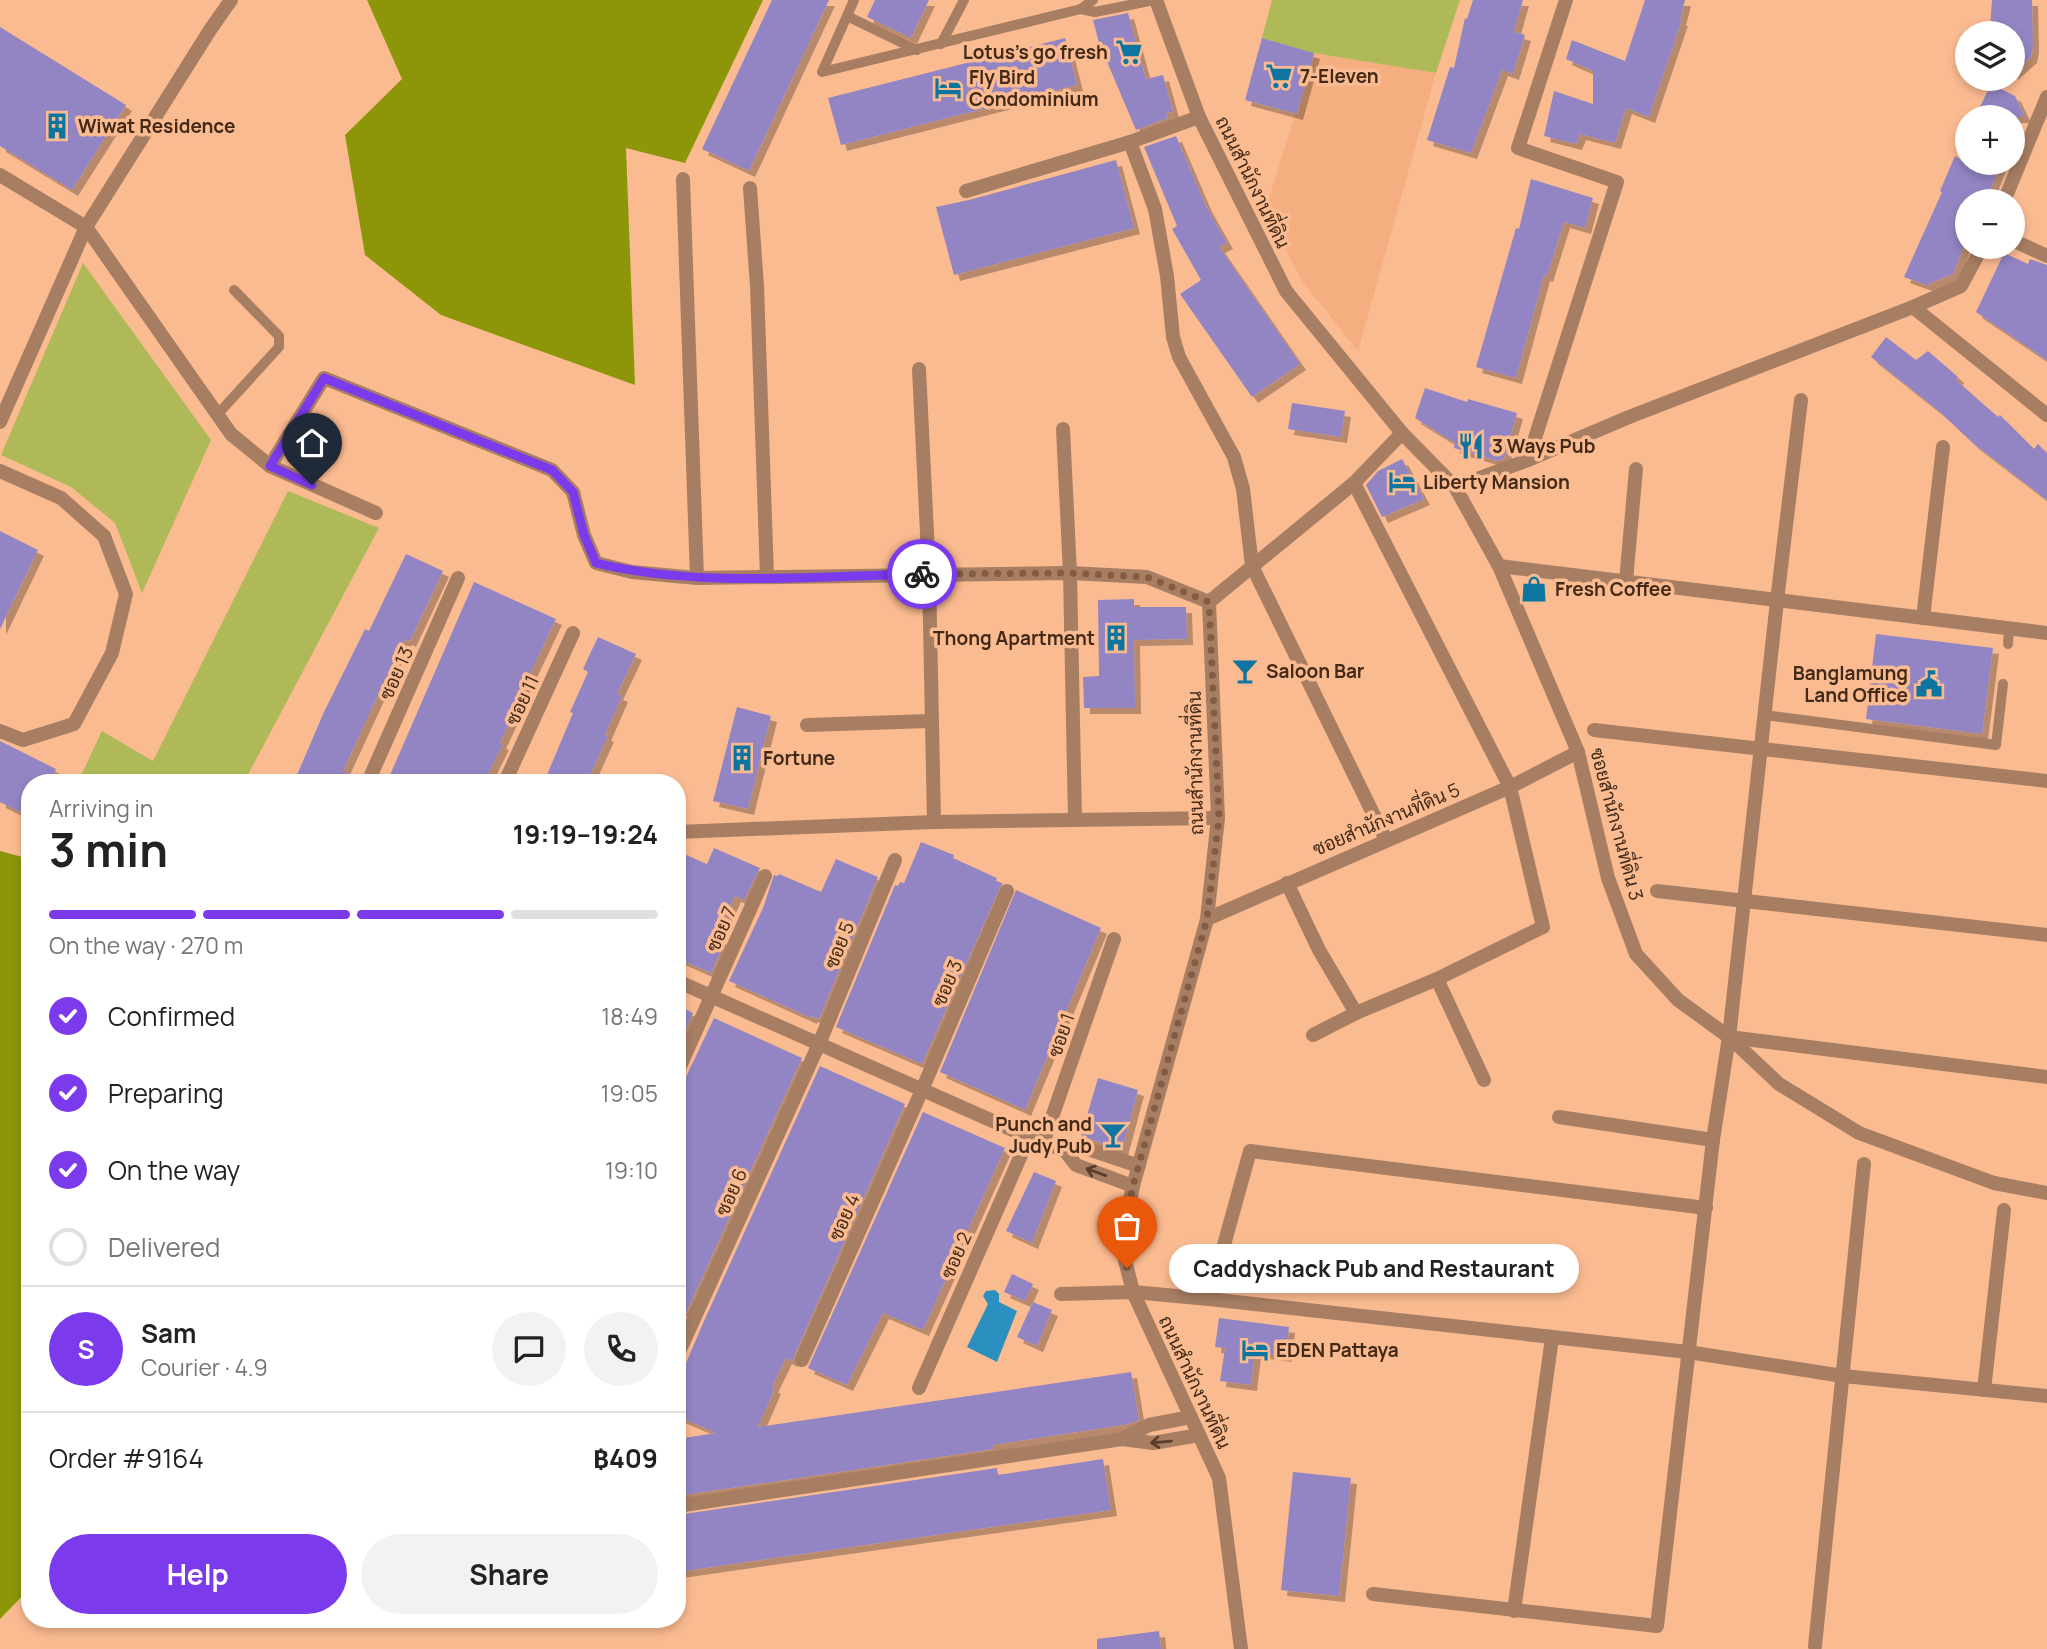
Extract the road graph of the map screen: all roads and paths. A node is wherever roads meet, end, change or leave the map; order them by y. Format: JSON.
{"nodes":[{"id":1,"x":231,"y":0,"type":"edge"},
{"id":2,"x":854,"y":0,"type":"edge"},
{"id":3,"x":964,"y":0,"type":"edge"},
{"id":4,"x":1059,"y":0,"type":"edge"},
{"id":5,"x":1093,"y":0,"type":"edge"},
{"id":6,"x":1155,"y":0,"type":"edge"},
{"id":7,"x":1566,"y":0,"type":"edge"},
{"id":8,"x":1081,"y":9,"type":"junction"},
{"id":9,"x":1063,"y":13,"type":"junction"},
{"id":10,"x":847,"y":16,"type":"junction"},
{"id":11,"x":941,"y":44,"type":"junction"},
{"id":12,"x":917,"y":50,"type":"junction"},
{"id":13,"x":2047,"y":97,"type":"edge"},
{"id":14,"x":1199,"y":117,"type":"junction"},
{"id":15,"x":1130,"y":142,"type":"junction"},
{"id":16,"x":0,"y":175,"type":"edge"},
{"id":17,"x":682,"y":179,"type":"dead end"},
{"id":18,"x":750,"y":188,"type":"dead end"},
{"id":19,"x":2009,"y":189,"type":"edge"},
{"id":20,"x":966,"y":191,"type":"dead end"},
{"id":21,"x":86,"y":228,"type":"junction"},
{"id":22,"x":2025,"y":246,"type":"edge"},
{"id":23,"x":2047,"y":256,"type":"edge"},
{"id":24,"x":1976,"y":259,"type":"edge"},
{"id":25,"x":234,"y":290,"type":"dead end"},
{"id":26,"x":1913,"y":307,"type":"junction"},
{"id":27,"x":919,"y":369,"type":"dead end"},
{"id":28,"x":1801,"y":400,"type":"dead end"},
{"id":29,"x":217,"y":415,"type":"junction"},
{"id":30,"x":2047,"y":415,"type":"edge"},
{"id":31,"x":0,"y":422,"type":"edge"},
{"id":32,"x":1063,"y":429,"type":"dead end"},
{"id":33,"x":1402,"y":433,"type":"junction"},
{"id":34,"x":1943,"y":447,"type":"dead end"},
{"id":35,"x":1528,"y":460,"type":"junction"},
{"id":36,"x":270,"y":466,"type":"junction"},
{"id":37,"x":1636,"y":469,"type":"dead end"},
{"id":38,"x":0,"y":471,"type":"edge"},
{"id":39,"x":1354,"y":483,"type":"junction"},
{"id":40,"x":1455,"y":487,"type":"junction"},
{"id":41,"x":376,"y":513,"type":"dead end"},
{"id":42,"x":1252,"y":566,"type":"junction"},
{"id":43,"x":1499,"y":566,"type":"junction"},
{"id":44,"x":1070,"y":573,"type":"junction"},
{"id":45,"x":929,"y":574,"type":"junction"},
{"id":46,"x":767,"y":577,"type":"junction"},
{"id":47,"x":697,"y":578,"type":"junction"},
{"id":48,"x":458,"y":579,"type":"dead end"},
{"id":49,"x":1626,"y":581,"type":"junction"},
{"id":50,"x":1777,"y":601,"type":"junction"},
{"id":51,"x":1209,"y":602,"type":"junction"},
{"id":52,"x":1923,"y":618,"type":"junction"},
{"id":53,"x":2009,"y":629,"type":"junction"},
{"id":54,"x":573,"y":633,"type":"dead end"},
{"id":55,"x":2047,"y":634,"type":"edge"},
{"id":56,"x":2008,"y":644,"type":"dead end"},
{"id":57,"x":2003,"y":684,"type":"dead end"},
{"id":58,"x":1765,"y":715,"type":"junction"},
{"id":59,"x":930,"y":720,"type":"junction"},
{"id":60,"x":807,"y":725,"type":"dead end"},
{"id":61,"x":1594,"y":730,"type":"dead end"},
{"id":62,"x":0,"y":731,"type":"edge"},
{"id":63,"x":1762,"y":748,"type":"junction"},
{"id":64,"x":1578,"y":752,"type":"junction"},
{"id":65,"x":372,"y":774,"type":"edge"},
{"id":66,"x":509,"y":774,"type":"edge"},
{"id":67,"x":2047,"y":781,"type":"edge"},
{"id":68,"x":1510,"y":787,"type":"junction"},
{"id":69,"x":1219,"y":818,"type":"junction"},
{"id":70,"x":1075,"y":819,"type":"junction"},
{"id":71,"x":934,"y":822,"type":"junction"},
{"id":72,"x":686,"y":832,"type":"edge"},
{"id":73,"x":1386,"y":840,"type":"junction"},
{"id":74,"x":895,"y":860,"type":"dead end"},
{"id":75,"x":765,"y":876,"type":"dead end"},
{"id":76,"x":1287,"y":883,"type":"junction"},
{"id":77,"x":1007,"y":891,"type":"dead end"},
{"id":78,"x":1657,"y":891,"type":"dead end"},
{"id":79,"x":1744,"y":900,"type":"junction"},
{"id":80,"x":1207,"y":919,"type":"junction"},
{"id":81,"x":2047,"y":935,"type":"edge"},
{"id":82,"x":1114,"y":939,"type":"dead end"},
{"id":83,"x":1437,"y":979,"type":"junction"},
{"id":84,"x":686,"y":985,"type":"edge"},
{"id":85,"x":712,"y":996,"type":"junction"},
{"id":86,"x":1356,"y":1013,"type":"junction"},
{"id":87,"x":1313,"y":1035,"type":"dead end"},
{"id":88,"x":1729,"y":1037,"type":"junction"},
{"id":89,"x":819,"y":1044,"type":"junction"},
{"id":90,"x":686,"y":1053,"type":"edge"},
{"id":91,"x":2047,"y":1077,"type":"edge"},
{"id":92,"x":1484,"y":1080,"type":"dead end"},
{"id":93,"x":922,"y":1090,"type":"junction"},
{"id":94,"x":1559,"y":1116,"type":"dead end"},
{"id":95,"x":1029,"y":1137,"type":"junction"},
{"id":96,"x":1713,"y":1140,"type":"junction"},
{"id":97,"x":1043,"y":1143,"type":"junction"},
{"id":98,"x":1065,"y":1151,"type":"junction"},
{"id":99,"x":1864,"y":1164,"type":"dead end"},
{"id":100,"x":1139,"y":1166,"type":"junction"},
{"id":101,"x":1133,"y":1186,"type":"junction"},
{"id":102,"x":2047,"y":1193,"type":"edge"},
{"id":103,"x":1706,"y":1208,"type":"junction"},
{"id":104,"x":2004,"y":1210,"type":"dead end"},
{"id":105,"x":1133,"y":1292,"type":"junction"},
{"id":106,"x":1062,"y":1294,"type":"dead end"},
{"id":107,"x":1209,"y":1299,"type":"junction"},
{"id":108,"x":686,"y":1336,"type":"edge"},
{"id":109,"x":1552,"y":1338,"type":"junction"},
{"id":110,"x":1688,"y":1352,"type":"junction"},
{"id":111,"x":802,"y":1360,"type":"dead end"},
{"id":112,"x":1843,"y":1377,"type":"junction"},
{"id":113,"x":919,"y":1388,"type":"dead end"},
{"id":114,"x":1984,"y":1390,"type":"junction"},
{"id":115,"x":2047,"y":1396,"type":"edge"},
{"id":116,"x":1191,"y":1417,"type":"junction"},
{"id":117,"x":1199,"y":1436,"type":"junction"},
{"id":118,"x":1122,"y":1439,"type":"junction"},
{"id":119,"x":686,"y":1505,"type":"edge"},
{"id":120,"x":1373,"y":1594,"type":"dead end"},
{"id":121,"x":1514,"y":1611,"type":"junction"},
{"id":122,"x":1815,"y":1646,"type":"dead end"},
{"id":123,"x":1241,"y":1649,"type":"edge"}],
"edges":[{"from":1,"to":21,"type":"street"},
{"from":2,"to":10,"type":"lane"},
{"from":3,"to":11,"type":"lane"},
{"from":4,"to":9,"type":"lane"},
{"from":5,"to":8,"type":"lane"},
{"from":6,"to":8,"type":"lane"},
{"from":6,"to":14,"type":"street","name":"ถนนสำนักงานที่ดิน"},
{"from":7,"to":35,"type":"street"},
{"from":8,"to":9,"type":"lane"},
{"from":9,"to":11,"type":"lane"},
{"from":10,"to":12,"type":"lane"},
{"from":10,"to":12,"type":"lane"},
{"from":11,"to":12,"type":"lane"},
{"from":13,"to":19,"type":"street"},
{"from":14,"to":15,"type":"street"},
{"from":14,"to":33,"type":"street","name":"ถนนสำนักงานที่ดิน"},
{"from":15,"to":20,"type":"street"},
{"from":15,"to":42,"type":"street"},
{"from":16,"to":21,"type":"street"},
{"from":17,"to":47,"type":"street"},
{"from":18,"to":46,"type":"street"},
{"from":21,"to":29,"type":"street"},
{"from":21,"to":31,"type":"street"},
{"from":22,"to":23,"type":"street"},
{"from":24,"to":26,"type":"street"},
{"from":25,"to":29,"type":"lane"},
{"from":26,"to":30,"type":"street"},
{"from":26,"to":35,"type":"street"},
{"from":27,"to":45,"type":"street"},
{"from":28,"to":50,"type":"street"},
{"from":29,"to":36,"type":"street"},
{"from":32,"to":44,"type":"street"},
{"from":33,"to":39,"type":"street"},
{"from":33,"to":40,"type":"street","name":"ซอยสำนักงานที่ดิน 3"},
{"from":34,"to":52,"type":"street"},
{"from":35,"to":40,"type":"street"},
{"from":36,"to":41,"type":"street"},
{"from":36,"to":47,"type":"street"},
{"from":37,"to":49,"type":"street"},
{"from":38,"to":62,"type":"street"},
{"from":39,"to":42,"type":"street"},
{"from":39,"to":68,"type":"street"},
{"from":40,"to":43,"type":"street","name":"ซอยสำนักงานที่ดิน 3"},
{"from":42,"to":51,"type":"street"},
{"from":42,"to":73,"type":"street"},
{"from":43,"to":49,"type":"street"},
{"from":43,"to":64,"type":"street","name":"ซอยสำนักงานที่ดิน 3"},
{"from":44,"to":45,"type":"street"},
{"from":44,"to":51,"type":"street"},
{"from":44,"to":70,"type":"street"},
{"from":45,"to":46,"type":"street"},
{"from":45,"to":59,"type":"street"},
{"from":46,"to":47,"type":"street"},
{"from":48,"to":65,"type":"street","name":"ซอย 13"},
{"from":49,"to":50,"type":"street"},
{"from":50,"to":52,"type":"street"},
{"from":50,"to":58,"type":"street"},
{"from":51,"to":69,"type":"street","name":"ถนนสำนักงานที่ดิน"},
{"from":52,"to":53,"type":"street"},
{"from":53,"to":55,"type":"street"},
{"from":53,"to":56,"type":"lane"},
{"from":54,"to":66,"type":"street","name":"ซอย 11"},
{"from":57,"to":58,"type":"lane"},
{"from":58,"to":63,"type":"street"},
{"from":59,"to":60,"type":"street"},
{"from":59,"to":71,"type":"street"},
{"from":61,"to":63,"type":"street"},
{"from":63,"to":67,"type":"street"},
{"from":63,"to":79,"type":"street"},
{"from":64,"to":68,"type":"street","name":"ซอยสำนักงานที่ดิน 5"},
{"from":64,"to":88,"type":"street","name":"ซอยสำนักงานที่ดิน 3"},
{"from":68,"to":73,"type":"street","name":"ซอยสำนักงานที่ดิน 5"},
{"from":68,"to":83,"type":"street"},
{"from":69,"to":70,"type":"street"},
{"from":69,"to":80,"type":"street","name":"ถนนสำนักงานที่ดิน"},
{"from":70,"to":71,"type":"street"},
{"from":71,"to":72,"type":"street"},
{"from":73,"to":76,"type":"street","name":"ซอยสำนักงานที่ดิน 5"},
{"from":74,"to":89,"type":"street","name":"ซอย 5"},
{"from":75,"to":85,"type":"street","name":"ซอย 7"},
{"from":76,"to":80,"type":"street","name":"ซอยสำนักงานที่ดิน 5"},
{"from":76,"to":86,"type":"street"},
{"from":77,"to":93,"type":"street","name":"ซอย 3"},
{"from":78,"to":79,"type":"street"},
{"from":79,"to":81,"type":"street"},
{"from":79,"to":88,"type":"street"},
{"from":80,"to":100,"type":"street","name":"ถนนสำนักงานที่ดิน"},
{"from":82,"to":97,"type":"street","name":"ซอย 1"},
{"from":83,"to":86,"type":"street"},
{"from":83,"to":92,"type":"street"},
{"from":84,"to":85,"type":"street"},
{"from":85,"to":89,"type":"street"},
{"from":85,"to":90,"type":"street","name":"ซอย 7"},
{"from":86,"to":87,"type":"street"},
{"from":88,"to":91,"type":"street"},
{"from":88,"to":96,"type":"street"},
{"from":88,"to":102,"type":"street","name":"ซอยสำนักงานที่ดิน 3"},
{"from":89,"to":93,"type":"street"},
{"from":89,"to":108,"type":"street","name":"ซอย 6"},
{"from":93,"to":95,"type":"street"},
{"from":93,"to":111,"type":"street","name":"ซอย 4"},
{"from":94,"to":96,"type":"street"},
{"from":95,"to":97,"type":"street"},
{"from":95,"to":113,"type":"street","name":"ซอย 2"},
{"from":96,"to":103,"type":"street"},
{"from":97,"to":98,"type":"street"},
{"from":98,"to":100,"type":"street"},
{"from":101,"to":98,"type":"street","one_way":true},
{"from":99,"to":112,"type":"street"},
{"from":100,"to":101,"type":"street","name":"ถนนสำนักงานที่ดิน"},
{"from":101,"to":105,"type":"street","name":"ถนนสำนักงานที่ดิน"},
{"from":103,"to":107,"type":"street"},
{"from":103,"to":110,"type":"street"},
{"from":104,"to":114,"type":"street"},
{"from":105,"to":106,"type":"street"},
{"from":105,"to":107,"type":"street"},
{"from":105,"to":116,"type":"street","name":"ถนนสำนักงานที่ดิน"},
{"from":107,"to":109,"type":"street"},
{"from":109,"to":110,"type":"street"},
{"from":109,"to":121,"type":"street"},
{"from":110,"to":112,"type":"street"},
{"from":110,"to":121,"type":"street"},
{"from":112,"to":114,"type":"street"},
{"from":112,"to":122,"type":"street"},
{"from":114,"to":115,"type":"street"},
{"from":116,"to":117,"type":"street","name":"ถนนสำนักงานที่ดิน"},
{"from":116,"to":118,"type":"street"},
{"from":117,"to":118,"type":"street","one_way":true},
{"from":117,"to":123,"type":"street","name":"ถนนสำนักงานที่ดิน"},
{"from":118,"to":119,"type":"street"},
{"from":120,"to":121,"type":"street"}]}
